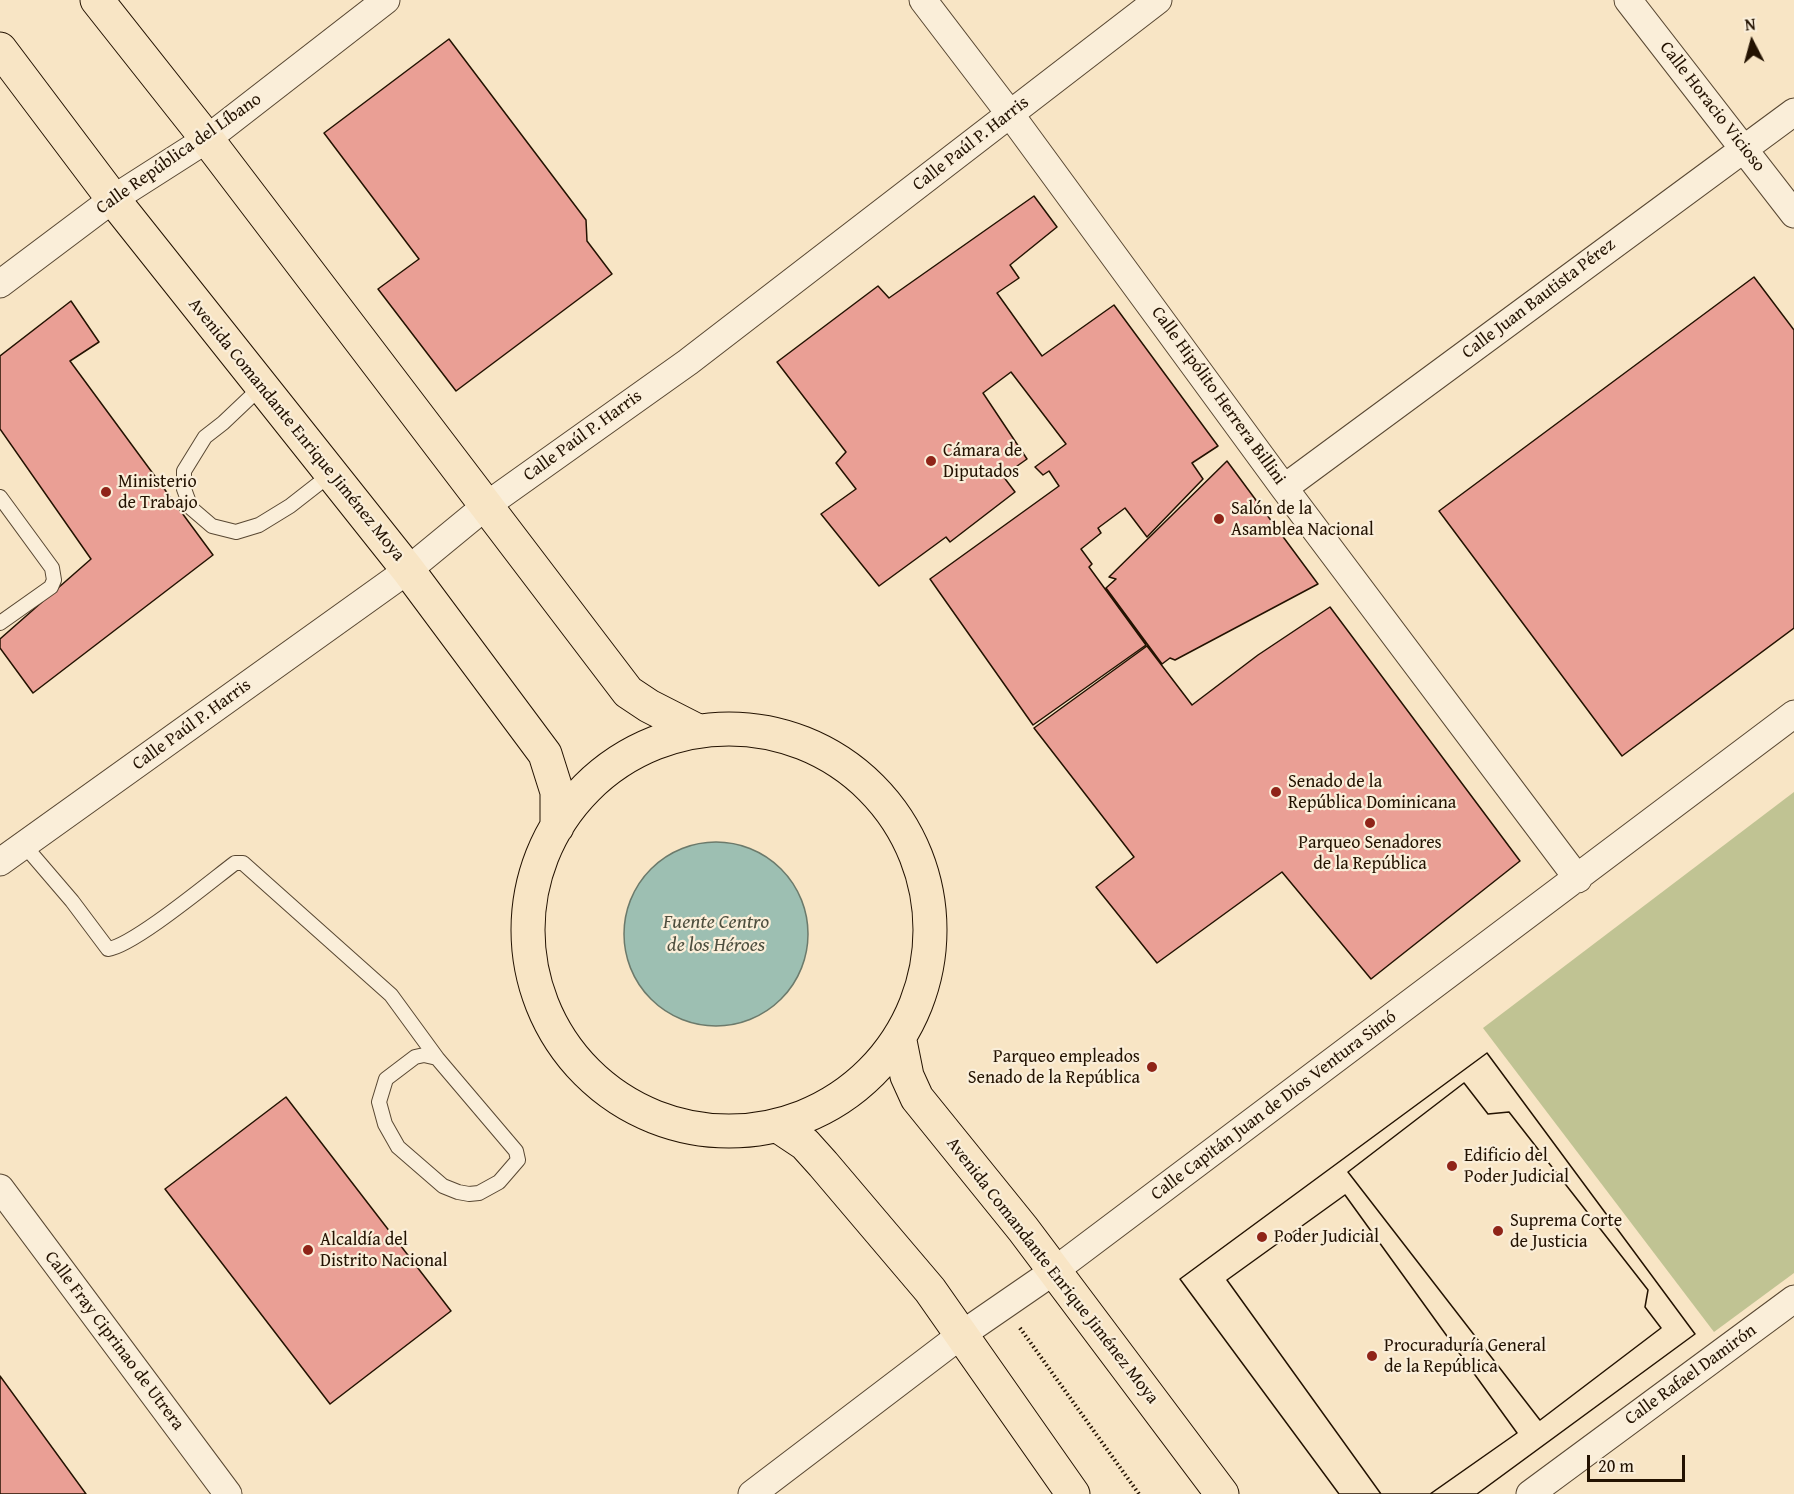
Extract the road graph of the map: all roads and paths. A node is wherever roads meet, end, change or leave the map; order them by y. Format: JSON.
{"nodes":[{"id":1,"x":98,"y":0,"type":"edge"},
{"id":2,"x":386,"y":0,"type":"edge"},
{"id":3,"x":923,"y":0,"type":"edge"},
{"id":4,"x":1158,"y":0,"type":"edge"},
{"id":5,"x":1628,"y":0,"type":"edge"},
{"id":6,"x":0,"y":49,"type":"edge"},
{"id":7,"x":1794,"y":112,"type":"edge"},
{"id":8,"x":1011,"y":114,"type":"junction"},
{"id":9,"x":207,"y":139,"type":"junction"},
{"id":10,"x":1744,"y":147,"type":"junction"},
{"id":11,"x":113,"y":199,"type":"junction"},
{"id":12,"x":1794,"y":214,"type":"edge"},
{"id":13,"x":0,"y":284,"type":"edge"},
{"id":14,"x":261,"y":387,"type":"junction"},
{"id":15,"x":331,"y":473,"type":"junction"},
{"id":16,"x":1284,"y":488,"type":"junction"},
{"id":17,"x":0,"y":497,"type":"edge"},
{"id":18,"x":487,"y":505,"type":"junction"},
{"id":19,"x":408,"y":570,"type":"junction"},
{"id":20,"x":0,"y":623,"type":"edge"},
{"id":21,"x":1794,"y":714,"type":"edge"},
{"id":22,"x":698,"y":731,"type":"junction"},
{"id":23,"x":557,"y":826,"type":"junction"},
{"id":24,"x":24,"y":845,"type":"junction"},
{"id":25,"x":0,"y":862,"type":"edge"},
{"id":26,"x":1578,"y":879,"type":"junction"},
{"id":27,"x":900,"y":1041,"type":"junction"},
{"id":28,"x":437,"y":1058,"type":"junction"},
{"id":29,"x":778,"y":1126,"type":"junction"},
{"id":30,"x":0,"y":1188,"type":"edge"},
{"id":31,"x":1054,"y":1271,"type":"junction"},
{"id":32,"x":1794,"y":1299,"type":"edge"},
{"id":33,"x":1004,"y":1306,"type":"junction"},
{"id":34,"x":961,"y":1335,"type":"junction"},
{"id":35,"x":228,"y":1494,"type":"edge"},
{"id":36,"x":752,"y":1494,"type":"edge"},
{"id":37,"x":1073,"y":1494,"type":"edge"},
{"id":38,"x":1139,"y":1494,"type":"edge"},
{"id":39,"x":1222,"y":1494,"type":"edge"},
{"id":40,"x":1530,"y":1494,"type":"edge"}],
"edges":[{"from":1,"to":9,"type":"main road"},
{"from":2,"to":9,"type":"street","name":"Calle República del Líbano"},
{"from":3,"to":8,"type":"street","name":"Calle Hipólito Herrera Billini"},
{"from":4,"to":8,"type":"street","name":"Calle Paúl P. Harris"},
{"from":5,"to":10,"type":"street","name":"Calle Horacio Vicioso"},
{"from":6,"to":11,"type":"main road","name":"Avenida Comandante Enrique Jiménez Moya"},
{"from":7,"to":10,"type":"street","name":"Calle Juan Bautista Pérez"},
{"from":8,"to":16,"type":"street","name":"Calle Hipólito Herrera Billini"},
{"from":8,"to":18,"type":"street","name":"Calle Paúl P. Harris"},
{"from":9,"to":11,"type":"street","name":"Calle República del Líbano"},
{"from":9,"to":18,"type":"main road"},
{"from":10,"to":12,"type":"street","name":"Calle Horacio Vicioso"},
{"from":10,"to":16,"type":"street","name":"Calle Juan Bautista Pérez"},
{"from":11,"to":13,"type":"street","name":"Calle República del Líbano"},
{"from":11,"to":14,"type":"main road","name":"Avenida Comandante Enrique Jiménez Moya"},
{"from":14,"to":15,"type":"main road","name":"Avenida Comandante Enrique Jiménez Moya"},
{"from":14,"to":15,"type":"lane"},
{"from":15,"to":19,"type":"main road","name":"Avenida Comandante Enrique Jiménez Moya"},
{"from":16,"to":26,"type":"street","name":"Calle Hipólito Herrera Billini"},
{"from":17,"to":20,"type":"lane"},
{"from":18,"to":19,"type":"street","name":"Calle Paúl P. Harris"},
{"from":18,"to":22,"type":"main road"},
{"from":19,"to":23,"type":"main road","name":"Avenida Comandante Enrique Jiménez Moya"},
{"from":19,"to":24,"type":"street","name":"Calle Paúl P. Harris"},
{"from":21,"to":26,"type":"street","name":"Calle Capitán Juan de Dios Ventura Simó"},
{"from":22,"to":23,"type":"main road"},
{"from":22,"to":27,"type":"main road"},
{"from":23,"to":29,"type":"main road"},
{"from":24,"to":25,"type":"street","name":"Calle Paúl P. Harris"},
{"from":24,"to":28,"type":"lane"},
{"from":26,"to":31,"type":"street","name":"Calle Capitán Juan de Dios Ventura Simó"},
{"from":27,"to":29,"type":"main road"},
{"from":27,"to":31,"type":"main road","name":"Avenida Comandante Enrique Jiménez Moya"},
{"from":28,"to":28,"type":"lane"},
{"from":29,"to":34,"type":"main road"},
{"from":30,"to":35,"type":"street","name":"Calle Fray Ciprinao de Utrera"},
{"from":31,"to":33,"type":"street","name":"Calle Capitán Juan de Dios Ventura Simó"},
{"from":31,"to":39,"type":"main road","name":"Avenida Comandante Enrique Jiménez Moya"},
{"from":32,"to":40,"type":"street","name":"Calle Rafael Damirón"},
{"from":33,"to":34,"type":"street","name":"Calle Capitán Juan de Dios Ventura Simó"},
{"from":33,"to":38,"type":"path"},
{"from":34,"to":36,"type":"street","name":"Calle Capitán Juan de Dios Ventura Simó"},
{"from":34,"to":37,"type":"main road"}]}
